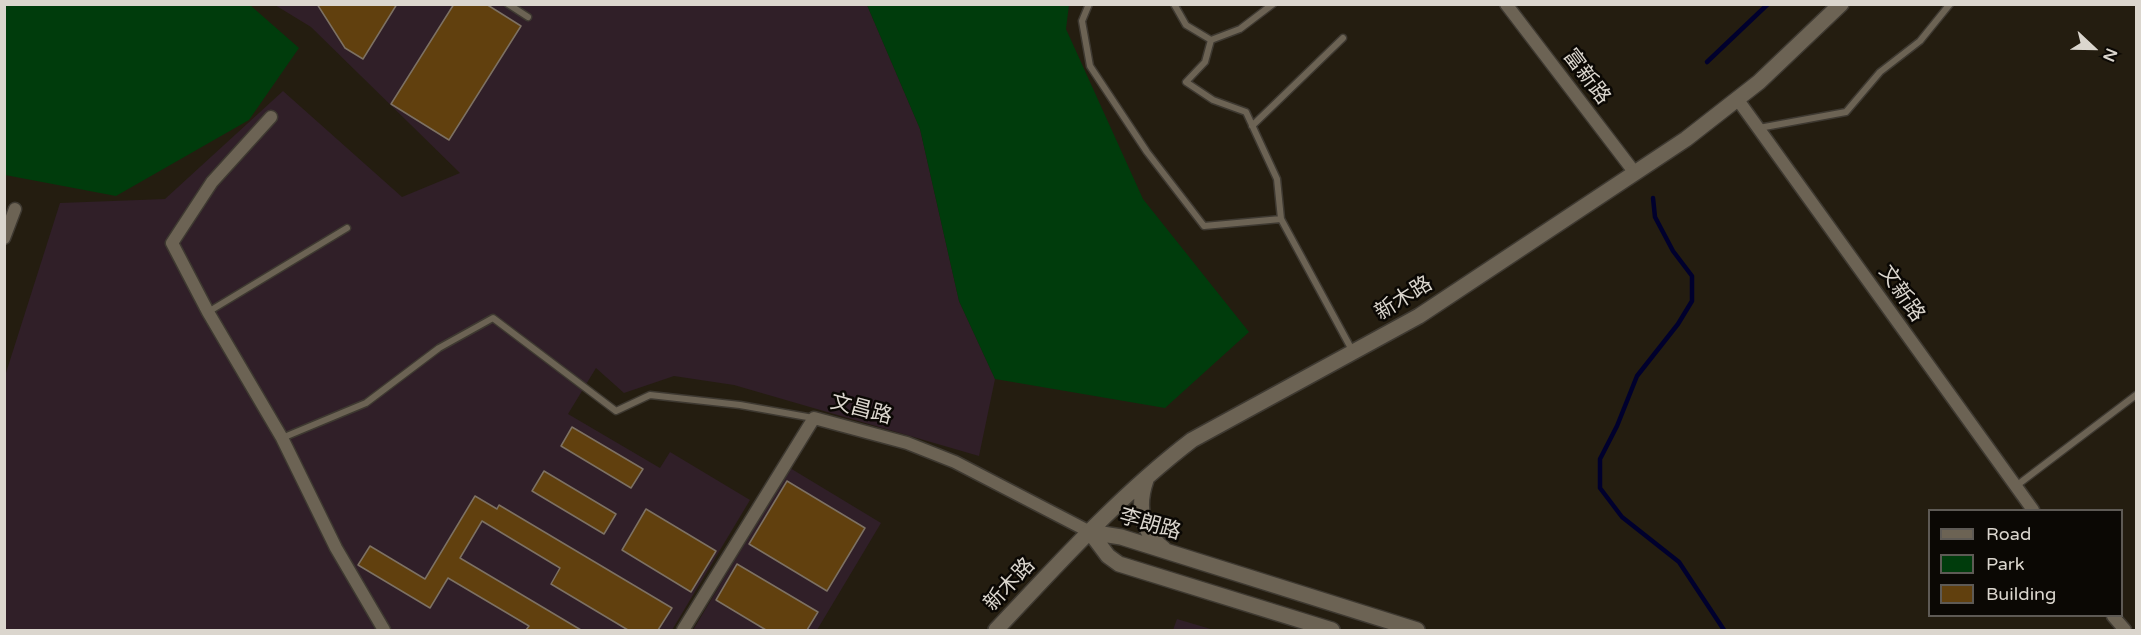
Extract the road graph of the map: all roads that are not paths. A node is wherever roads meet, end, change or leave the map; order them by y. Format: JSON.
{"nodes":[{"id":1,"x":508,"y":4,"type":"edge"},
{"id":2,"x":1089,"y":4,"type":"edge"},
{"id":3,"x":1174,"y":4,"type":"edge"},
{"id":4,"x":1273,"y":4,"type":"edge"},
{"id":5,"x":1506,"y":4,"type":"edge"},
{"id":6,"x":1841,"y":4,"type":"edge"},
{"id":7,"x":1950,"y":4,"type":"edge"},
{"id":8,"x":528,"y":17,"type":"dead end"},
{"id":9,"x":1343,"y":38,"type":"dead end"},
{"id":10,"x":1210,"y":40,"type":"junction"},
{"id":11,"x":1738,"y":100,"type":"junction"},
{"id":12,"x":271,"y":117,"type":"dead end"},
{"id":13,"x":1252,"y":126,"type":"junction"},
{"id":14,"x":1758,"y":128,"type":"junction"},
{"id":15,"x":1635,"y":173,"type":"junction"},
{"id":16,"x":15,"y":209,"type":"dead end"},
{"id":17,"x":1281,"y":219,"type":"junction"},
{"id":18,"x":347,"y":228,"type":"dead end"},
{"id":19,"x":4,"y":238,"type":"edge"},
{"id":20,"x":208,"y":312,"type":"junction"},
{"id":21,"x":1354,"y":353,"type":"junction"},
{"id":22,"x":2136,"y":395,"type":"edge"},
{"id":23,"x":814,"y":418,"type":"junction"},
{"id":24,"x":282,"y":438,"type":"junction"},
{"id":25,"x":1147,"y":477,"type":"junction"},
{"id":26,"x":2015,"y":486,"type":"junction"},
{"id":27,"x":2033,"y":509,"type":"edge"},
{"id":28,"x":1090,"y":532,"type":"junction"},
{"id":29,"x":1166,"y":551,"type":"junction"},
{"id":30,"x":2115,"y":617,"type":"edge"},
{"id":31,"x":384,"y":630,"type":"edge"},
{"id":32,"x":683,"y":630,"type":"edge"},
{"id":33,"x":996,"y":630,"type":"edge"},
{"id":34,"x":1332,"y":630,"type":"edge"},
{"id":35,"x":1417,"y":630,"type":"edge"},
{"id":36,"x":2125,"y":630,"type":"edge"}],
"edges":[{"from":1,"to":8,"type":"lane"},
{"from":2,"to":17,"type":"lane"},
{"from":3,"to":10,"type":"lane"},
{"from":4,"to":10,"type":"lane"},
{"from":5,"to":15,"type":"street","name":"富新路"},
{"from":6,"to":11,"type":"street","name":"新木路"},
{"from":7,"to":14,"type":"lane"},
{"from":9,"to":13,"type":"lane"},
{"from":10,"to":13,"type":"lane"},
{"from":11,"to":14,"type":"street","name":"文新路"},
{"from":11,"to":15,"type":"street","name":"新木路"},
{"from":12,"to":20,"type":"street"},
{"from":13,"to":17,"type":"lane"},
{"from":14,"to":26,"type":"street","name":"文新路"},
{"from":15,"to":21,"type":"street","name":"新木路"},
{"from":16,"to":19,"type":"street"},
{"from":17,"to":21,"type":"lane"},
{"from":18,"to":20,"type":"lane"},
{"from":20,"to":24,"type":"street"},
{"from":21,"to":25,"type":"street","name":"新木路"},
{"from":22,"to":26,"type":"lane"},
{"from":23,"to":24,"type":"lane"},
{"from":23,"to":28,"type":"street","name":"文昌路"},
{"from":23,"to":32,"type":"street","name":"文昌路"},
{"from":24,"to":31,"type":"street"},
{"from":25,"to":28,"type":"street","name":"新木路"},
{"from":25,"to":29,"type":"street"},
{"from":26,"to":27,"type":"street","name":"文新路"},
{"from":28,"to":29,"type":"street","name":"李朗路"},
{"from":28,"to":33,"type":"street","name":"新木路"},
{"from":28,"to":34,"type":"street","name":"李朗路"},
{"from":29,"to":35,"type":"street","name":"李朗路"},
{"from":30,"to":36,"type":"street"}]}
